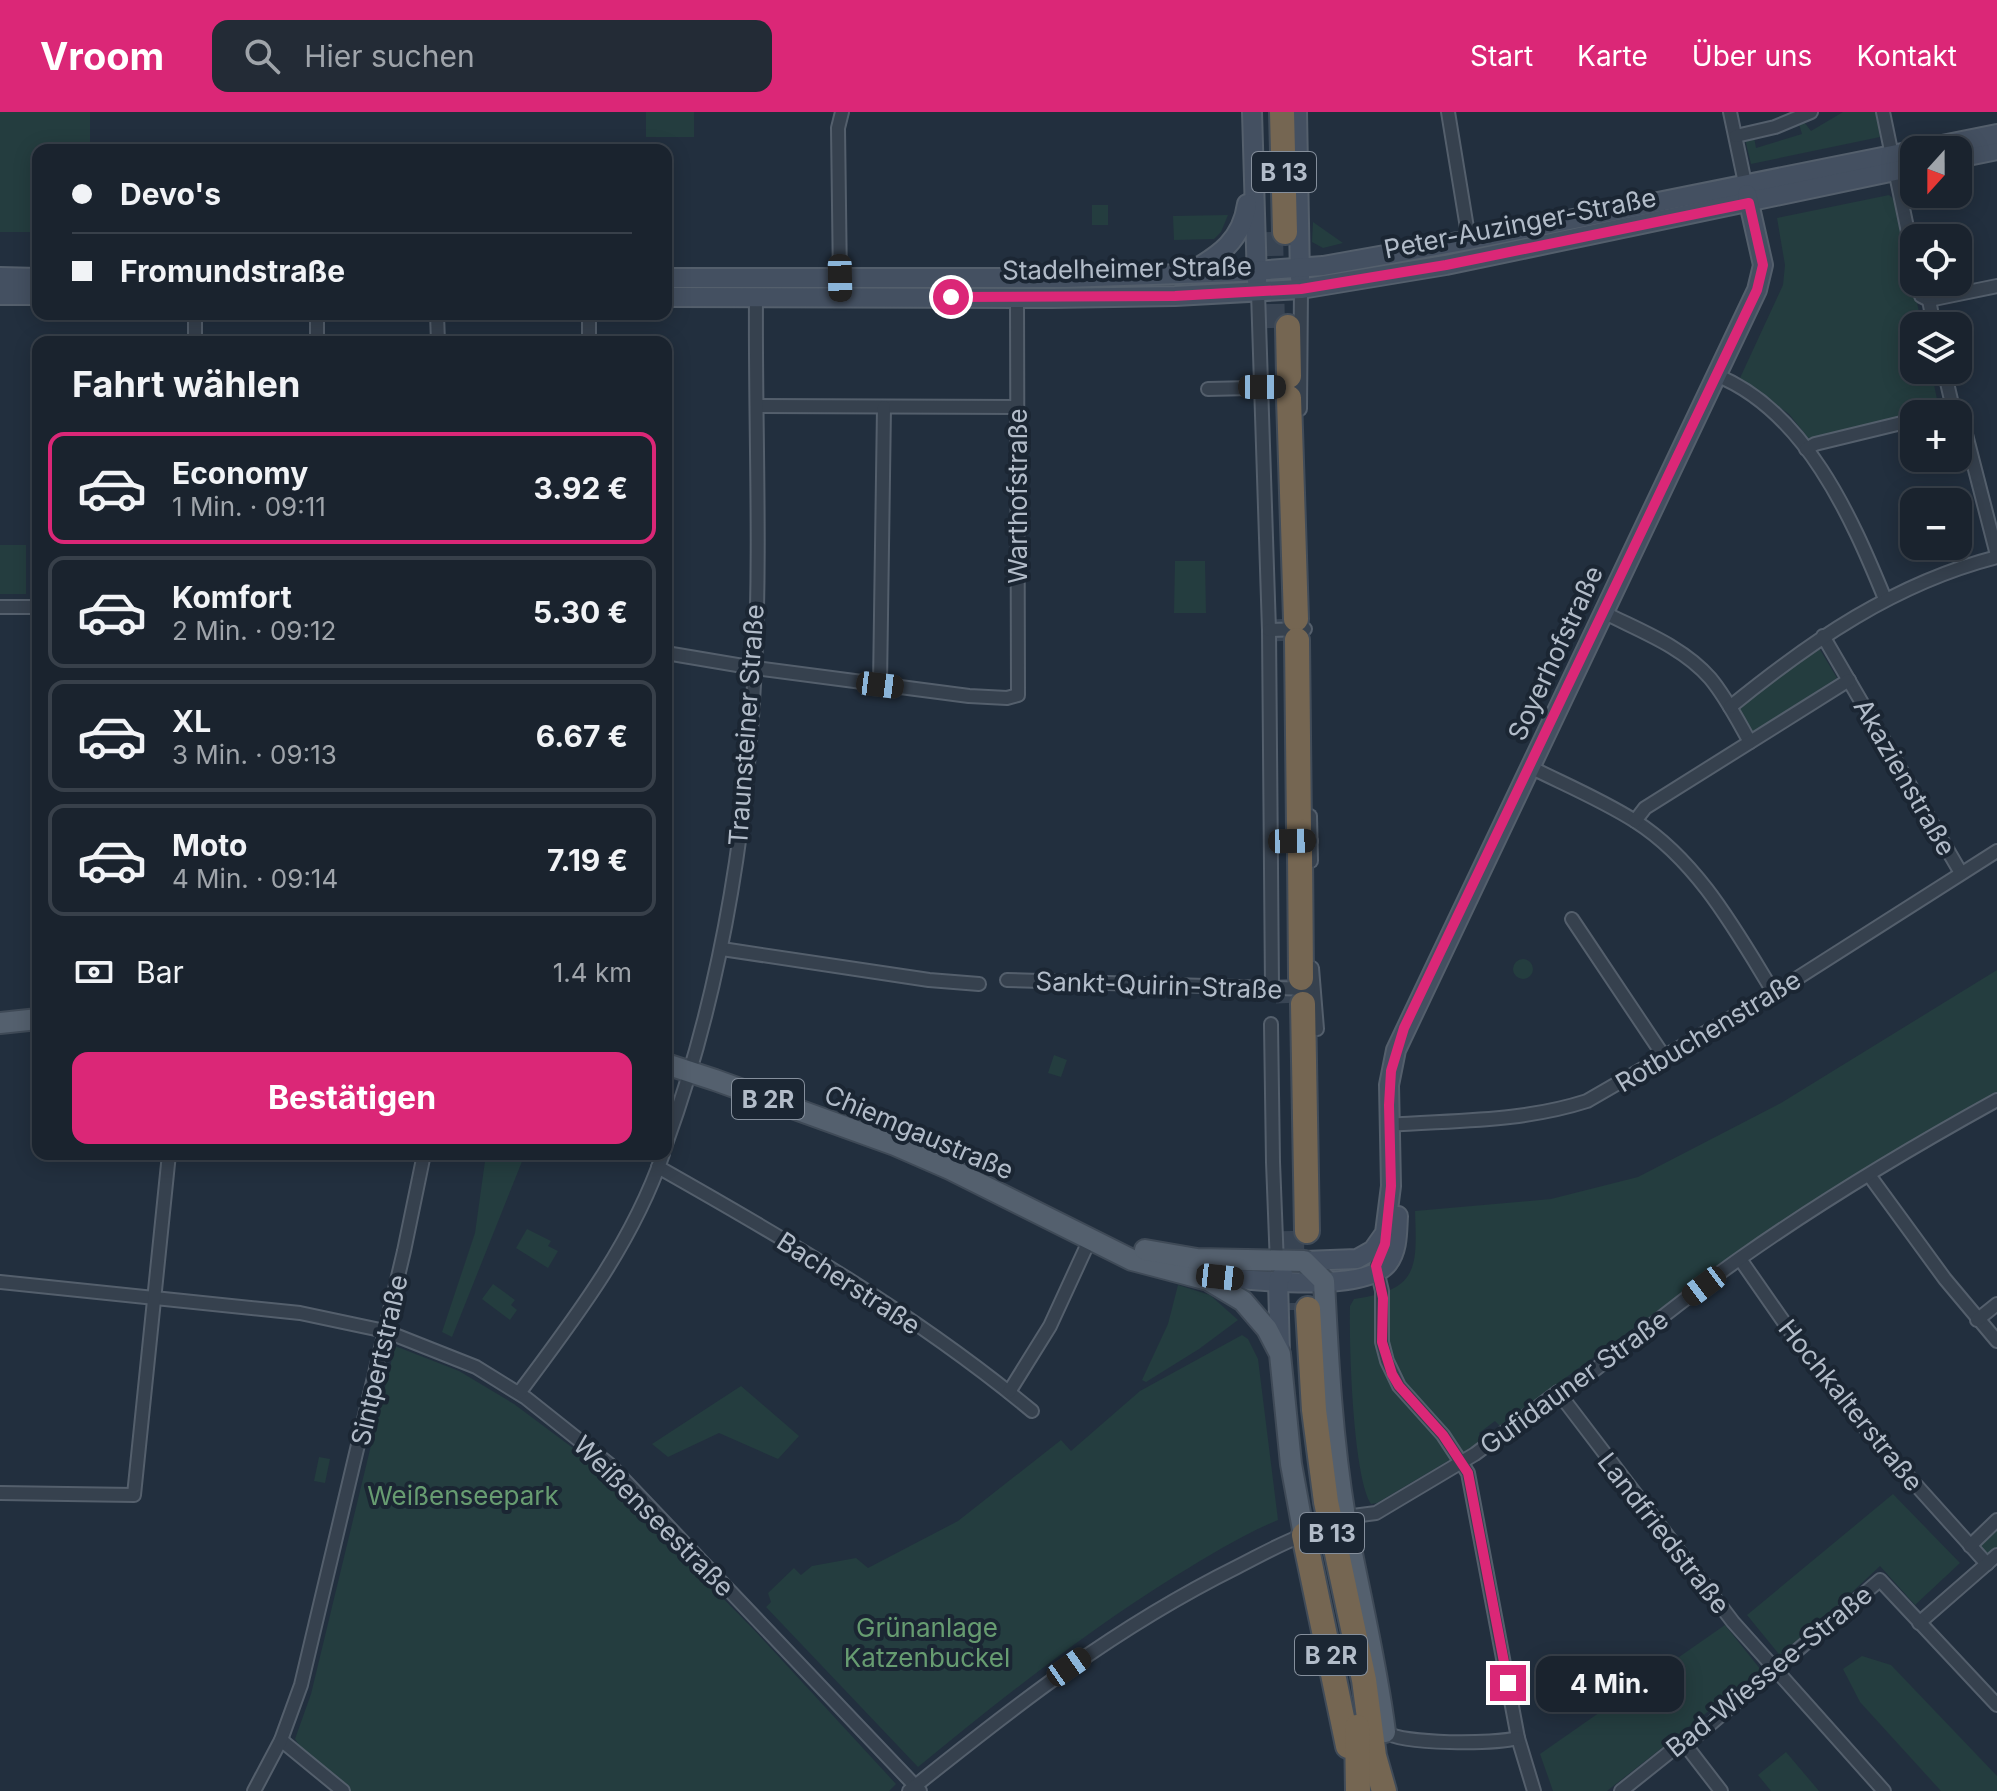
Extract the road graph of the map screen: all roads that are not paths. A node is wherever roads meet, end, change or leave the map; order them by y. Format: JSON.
{"nodes":[{"id":1,"x":842,"y":112,"type":"edge"},
{"id":2,"x":1252,"y":112,"type":"edge"},
{"id":3,"x":1268,"y":112,"type":"edge"},
{"id":4,"x":1282,"y":112,"type":"edge"},
{"id":5,"x":1297,"y":112,"type":"edge"},
{"id":6,"x":1448,"y":112,"type":"edge"},
{"id":7,"x":1730,"y":112,"type":"edge"},
{"id":8,"x":1811,"y":112,"type":"edge"},
{"id":9,"x":1883,"y":112,"type":"edge"},
{"id":10,"x":1997,"y":134,"type":"edge"},
{"id":11,"x":1736,"y":136,"type":"junction"},
{"id":12,"x":1972,"y":142,"type":"edge"},
{"id":13,"x":1253,"y":149,"type":"junction"},
{"id":14,"x":1997,"y":150,"type":"edge"},
{"id":15,"x":1972,"y":155,"type":"edge"},
{"id":16,"x":1900,"y":164,"type":"edge"},
{"id":17,"x":1745,"y":183,"type":"junction"},
{"id":18,"x":1749,"y":203,"type":"junction"},
{"id":19,"x":1469,"y":240,"type":"junction"},
{"id":20,"x":1300,"y":268,"type":"junction"},
{"id":21,"x":1257,"y":271,"type":"junction"},
{"id":22,"x":1186,"y":274,"type":"junction"},
{"id":23,"x":0,"y":277,"type":"edge"},
{"id":24,"x":32,"y":278,"type":"edge"},
{"id":25,"x":672,"y":278,"type":"edge"},
{"id":26,"x":840,"y":278,"type":"junction"},
{"id":27,"x":1997,"y":286,"type":"edge"},
{"id":28,"x":1301,"y":289,"type":"junction"},
{"id":29,"x":1258,"y":292,"type":"junction"},
{"id":30,"x":0,"y":295,"type":"edge"},
{"id":31,"x":32,"y":295,"type":"edge"},
{"id":32,"x":1921,"y":296,"type":"edge"},
{"id":33,"x":672,"y":297,"type":"edge"},
{"id":34,"x":756,"y":297,"type":"junction"},
{"id":35,"x":840,"y":297,"type":"junction"},
{"id":36,"x":1017,"y":298,"type":"junction"},
{"id":37,"x":1929,"y":300,"type":"junction"},
{"id":38,"x":1931,"y":312,"type":"edge"},
{"id":39,"x":1280,"y":327,"type":"tunnel mouth"},
{"id":40,"x":1716,"y":375,"type":"junction"},
{"id":41,"x":1281,"y":387,"type":"junction"},
{"id":42,"x":1208,"y":389,"type":"dead end"},
{"id":43,"x":758,"y":406,"type":"junction"},
{"id":44,"x":884,"y":407,"type":"junction"},
{"id":45,"x":1017,"y":407,"type":"junction"},
{"id":46,"x":1900,"y":423,"type":"edge"},
{"id":47,"x":1806,"y":449,"type":"junction"},
{"id":48,"x":1972,"y":458,"type":"edge"},
{"id":49,"x":1997,"y":556,"type":"edge"},
{"id":50,"x":1885,"y":599,"type":"junction"},
{"id":51,"x":0,"y":607,"type":"edge"},
{"id":52,"x":32,"y":607,"type":"edge"},
{"id":53,"x":1603,"y":612,"type":"junction"},
{"id":54,"x":1823,"y":636,"type":"junction"},
{"id":55,"x":672,"y":654,"type":"edge"},
{"id":56,"x":755,"y":668,"type":"junction"},
{"id":57,"x":1849,"y":680,"type":"junction"},
{"id":58,"x":880,"y":685,"type":"junction"},
{"id":59,"x":1730,"y":707,"type":"junction"},
{"id":60,"x":1750,"y":742,"type":"junction"},
{"id":61,"x":1530,"y":767,"type":"junction"},
{"id":62,"x":1635,"y":821,"type":"junction"},
{"id":63,"x":1997,"y":851,"type":"edge"},
{"id":64,"x":1961,"y":873,"type":"junction"},
{"id":65,"x":1572,"y":919,"type":"dead end"},
{"id":66,"x":722,"y":949,"type":"junction"},
{"id":67,"x":1007,"y":980,"type":"dead end"},
{"id":68,"x":979,"y":984,"type":"dead end"},
{"id":69,"x":1294,"y":990,"type":"junction"},
{"id":70,"x":1774,"y":993,"type":"junction"},
{"id":71,"x":32,"y":1020,"type":"edge"},
{"id":72,"x":0,"y":1023,"type":"edge"},
{"id":73,"x":1271,"y":1024,"type":"dead end"},
{"id":74,"x":1317,"y":1029,"type":"dead end"},
{"id":75,"x":1665,"y":1058,"type":"junction"},
{"id":76,"x":672,"y":1066,"type":"edge"},
{"id":77,"x":690,"y":1072,"type":"junction"},
{"id":78,"x":1997,"y":1100,"type":"edge"},
{"id":79,"x":1389,"y":1125,"type":"junction"},
{"id":80,"x":672,"y":1126,"type":"edge"},
{"id":81,"x":168,"y":1160,"type":"edge"},
{"id":82,"x":423,"y":1160,"type":"edge"},
{"id":83,"x":660,"y":1160,"type":"edge"},
{"id":84,"x":1869,"y":1175,"type":"junction"},
{"id":85,"x":1391,"y":1186,"type":"junction"},
{"id":86,"x":1300,"y":1231,"type":"tunnel mouth"},
{"id":87,"x":1385,"y":1233,"type":"junction"},
{"id":88,"x":1096,"y":1242,"type":"junction"},
{"id":89,"x":1740,"y":1259,"type":"junction"},
{"id":90,"x":1289,"y":1266,"type":"junction"},
{"id":91,"x":1186,"y":1273,"type":"junction"},
{"id":92,"x":1378,"y":1274,"type":"junction"},
{"id":93,"x":1324,"y":1281,"type":"junction"},
{"id":94,"x":0,"y":1282,"type":"edge"},
{"id":95,"x":154,"y":1298,"type":"junction"},
{"id":96,"x":1997,"y":1304,"type":"edge"},
{"id":97,"x":1977,"y":1320,"type":"junction"},
{"id":98,"x":385,"y":1331,"type":"junction"},
{"id":99,"x":1997,"y":1341,"type":"edge"},
{"id":100,"x":1280,"y":1354,"type":"junction"},
{"id":101,"x":1009,"y":1392,"type":"junction"},
{"id":102,"x":1558,"y":1392,"type":"junction"},
{"id":103,"x":519,"y":1393,"type":"junction"},
{"id":104,"x":1032,"y":1411,"type":"dead end"},
{"id":105,"x":1462,"y":1462,"type":"junction"},
{"id":106,"x":0,"y":1493,"type":"edge"},
{"id":107,"x":1345,"y":1517,"type":"junction"},
{"id":108,"x":1997,"y":1520,"type":"edge"},
{"id":109,"x":1304,"y":1535,"type":"junction"},
{"id":110,"x":1970,"y":1546,"type":"junction"},
{"id":111,"x":1992,"y":1560,"type":"edge"},
{"id":112,"x":1919,"y":1623,"type":"junction"},
{"id":113,"x":1774,"y":1669,"type":"junction"},
{"id":114,"x":1997,"y":1705,"type":"edge"},
{"id":115,"x":1385,"y":1732,"type":"junction"},
{"id":116,"x":1518,"y":1738,"type":"junction"},
{"id":117,"x":281,"y":1740,"type":"junction"},
{"id":118,"x":1684,"y":1743,"type":"junction"},
{"id":119,"x":1358,"y":1783,"type":"edge"},
{"id":120,"x":915,"y":1789,"type":"edge"},
{"id":121,"x":254,"y":1791,"type":"edge"},
{"id":122,"x":343,"y":1791,"type":"edge"},
{"id":123,"x":1384,"y":1791,"type":"edge"},
{"id":124,"x":1534,"y":1791,"type":"edge"},
{"id":125,"x":1621,"y":1791,"type":"edge"},
{"id":126,"x":1721,"y":1791,"type":"edge"},
{"id":127,"x":1884,"y":1791,"type":"edge"}],
"edges":[{"from":1,"to":26,"type":"street"},
{"from":2,"to":13,"type":"main road"},
{"from":3,"to":4,"type":"highway","number":"B 13"},
{"from":5,"to":20,"type":"main road"},
{"from":6,"to":19,"type":"street"},
{"from":7,"to":11,"type":"street"},
{"from":8,"to":11,"type":"street"},
{"from":9,"to":16,"type":"street"},
{"from":10,"to":12,"type":"main road"},
{"from":11,"to":17,"type":"street"},
{"from":13,"to":21,"type":"main road"},
{"from":13,"to":22,"type":"main road"},
{"from":14,"to":15,"type":"main road"},
{"from":16,"to":17,"type":"main road","name":"Peter-Auzinger-Straße"},
{"from":16,"to":18,"type":"main road","name":"Peter-Auzinger-Straße"},
{"from":17,"to":18,"type":"main road","name":"Soyerhofstraße"},
{"from":17,"to":19,"type":"main road","name":"Peter-Auzinger-Straße"},
{"from":18,"to":28,"type":"main road","name":"Peter-Auzinger-Straße"},
{"from":18,"to":40,"type":"main road","name":"Soyerhofstraße"},
{"from":19,"to":20,"type":"main road","name":"Peter-Auzinger-Straße"},
{"from":20,"to":21,"type":"main road","name":"Stadelheimer Straße"},
{"from":20,"to":28,"type":"main road"},
{"from":21,"to":22,"type":"main road","name":"Stadelheimer Straße"},
{"from":21,"to":29,"type":"main road"},
{"from":22,"to":26,"type":"main road","name":"Stadelheimer Straße"},
{"from":23,"to":24,"type":"main road"},
{"from":25,"to":26,"type":"main road","name":"Stadelheimer Straße"},
{"from":26,"to":35,"type":"street"},
{"from":27,"to":37,"type":"street"},
{"from":28,"to":29,"type":"main road","name":"Stadelheimer Straße"},
{"from":28,"to":41,"type":"street"},
{"from":29,"to":36,"type":"main road","name":"Stadelheimer Straße"},
{"from":29,"to":41,"type":"street"},
{"from":30,"to":31,"type":"main road"},
{"from":32,"to":37,"type":"street"},
{"from":33,"to":34,"type":"main road","name":"Stadelheimer Straße"},
{"from":34,"to":35,"type":"main road","name":"Stadelheimer Straße"},
{"from":34,"to":43,"type":"street","name":"Traunsteiner Straße"},
{"from":35,"to":36,"type":"main road","name":"Stadelheimer Straße"},
{"from":36,"to":45,"type":"street","name":"Warthofstraße"},
{"from":37,"to":38,"type":"street"},
{"from":39,"to":41,"type":"highway"},
{"from":40,"to":47,"type":"street"},
{"from":40,"to":53,"type":"main road","name":"Soyerhofstraße"},
{"from":41,"to":42,"type":"street"},
{"from":41,"to":69,"type":"highway"},
{"from":43,"to":44,"type":"street"},
{"from":43,"to":56,"type":"street","name":"Traunsteiner Straße"},
{"from":44,"to":45,"type":"street"},
{"from":44,"to":58,"type":"street"},
{"from":45,"to":58,"type":"street","name":"Warthofstraße"},
{"from":46,"to":47,"type":"street"},
{"from":47,"to":50,"type":"street"},
{"from":48,"to":49,"type":"street"},
{"from":49,"to":50,"type":"street"},
{"from":50,"to":54,"type":"street"},
{"from":51,"to":52,"type":"street"},
{"from":53,"to":59,"type":"street"},
{"from":53,"to":61,"type":"main road","name":"Soyerhofstraße"},
{"from":54,"to":57,"type":"street","name":"Akazienstraße"},
{"from":54,"to":59,"type":"street"},
{"from":55,"to":56,"type":"street"},
{"from":56,"to":58,"type":"street"},
{"from":56,"to":66,"type":"street","name":"Traunsteiner Straße"},
{"from":57,"to":60,"type":"street"},
{"from":57,"to":64,"type":"street","name":"Akazienstraße"},
{"from":59,"to":60,"type":"street"},
{"from":60,"to":62,"type":"street"},
{"from":61,"to":62,"type":"street"},
{"from":61,"to":79,"type":"main road","name":"Soyerhofstraße"},
{"from":62,"to":70,"type":"street"},
{"from":63,"to":64,"type":"street","name":"Rotbuchenstraße"},
{"from":64,"to":70,"type":"street","name":"Rotbuchenstraße"},
{"from":65,"to":75,"type":"street"},
{"from":66,"to":68,"type":"street"},
{"from":66,"to":77,"type":"street","name":"Traunsteiner Straße"},
{"from":67,"to":69,"type":"street","name":"Sankt-Quirin-Straße"},
{"from":69,"to":74,"type":"street"},
{"from":69,"to":86,"type":"highway"},
{"from":70,"to":75,"type":"street","name":"Rotbuchenstraße"},
{"from":71,"to":72,"type":"main road"},
{"from":73,"to":90,"type":"street"},
{"from":75,"to":79,"type":"street","name":"Rotbuchenstraße"},
{"from":76,"to":77,"type":"main road","name":"Chiemgaustraße","number":"B 2R"},
{"from":77,"to":80,"type":"street","name":"Traunsteiner Straße"},
{"from":77,"to":88,"type":"main road","name":"Chiemgaustraße","number":"B 2R"},
{"from":78,"to":84,"type":"street","name":"Gufidauner Straße"},
{"from":79,"to":85,"type":"main road","name":"Soyerhofstraße"},
{"from":81,"to":95,"type":"street"},
{"from":82,"to":98,"type":"street","name":"Sintpertstraße"},
{"from":83,"to":101,"type":"street","name":"Bacherstraße"},
{"from":83,"to":103,"type":"street"},
{"from":84,"to":89,"type":"street","name":"Gufidauner Straße"},
{"from":84,"to":97,"type":"street"},
{"from":85,"to":87,"type":"main road"},
{"from":85,"to":92,"type":"main road"},
{"from":87,"to":90,"type":"main road"},
{"from":87,"to":92,"type":"street"},
{"from":88,"to":90,"type":"main road","name":"Chiemgaustraße","number":"B 2R"},
{"from":88,"to":91,"type":"main road","name":"Chiemgaustraße","number":"B 2R"},
{"from":88,"to":101,"type":"street"},
{"from":89,"to":102,"type":"street","name":"Gufidauner Straße"},
{"from":89,"to":110,"type":"street","name":"Hochkalterstraße"},
{"from":90,"to":91,"type":"main road","name":"Chiemgaustraße"},
{"from":90,"to":93,"type":"main road"},
{"from":90,"to":93,"type":"main road"},
{"from":90,"to":100,"type":"main road"},
{"from":91,"to":100,"type":"main road","number":"B 2R"},
{"from":92,"to":93,"type":"main road"},
{"from":92,"to":105,"type":"street"},
{"from":93,"to":107,"type":"main road","number":"B 2R"},
{"from":94,"to":95,"type":"street","name":"Weißenseestraße"},
{"from":95,"to":98,"type":"street","name":"Weißenseestraße"},
{"from":95,"to":106,"type":"street"},
{"from":96,"to":97,"type":"street"},
{"from":97,"to":99,"type":"street"},
{"from":98,"to":103,"type":"street","name":"Weißenseestraße"},
{"from":98,"to":117,"type":"street","name":"Sintpertstraße"},
{"from":100,"to":109,"type":"main road","number":"B 2R"},
{"from":101,"to":104,"type":"street","name":"Bacherstraße"},
{"from":102,"to":105,"type":"street","name":"Gufidauner Straße"},
{"from":102,"to":113,"type":"street","name":"Landfriedstraße"},
{"from":103,"to":120,"type":"street","name":"Weißenseestraße"},
{"from":105,"to":107,"type":"street","name":"Gufidauner Straße"},
{"from":105,"to":116,"type":"street"},
{"from":107,"to":115,"type":"main road","number":"B 2R"},
{"from":108,"to":110,"type":"street"},
{"from":109,"to":119,"type":"highway","number":"B 2R"},
{"from":109,"to":120,"type":"street"},
{"from":110,"to":111,"type":"street","name":"Hochkalterstraße"},
{"from":111,"to":112,"type":"street"},
{"from":112,"to":113,"type":"street","name":"Bad-Wiessee-Straße"},
{"from":112,"to":114,"type":"street"},
{"from":113,"to":118,"type":"street","name":"Bad-Wiessee-Straße"},
{"from":113,"to":127,"type":"street","name":"Landfriedstraße"},
{"from":115,"to":116,"type":"street"},
{"from":115,"to":123,"type":"highway","number":"B 2R"},
{"from":116,"to":124,"type":"street"},
{"from":117,"to":121,"type":"street","name":"Sintpertstraße"},
{"from":117,"to":122,"type":"street"},
{"from":118,"to":125,"type":"street","name":"Bad-Wiessee-Straße"},
{"from":118,"to":126,"type":"street"},
{"from":119,"to":123,"type":"highway","number":"B 13"}]}
